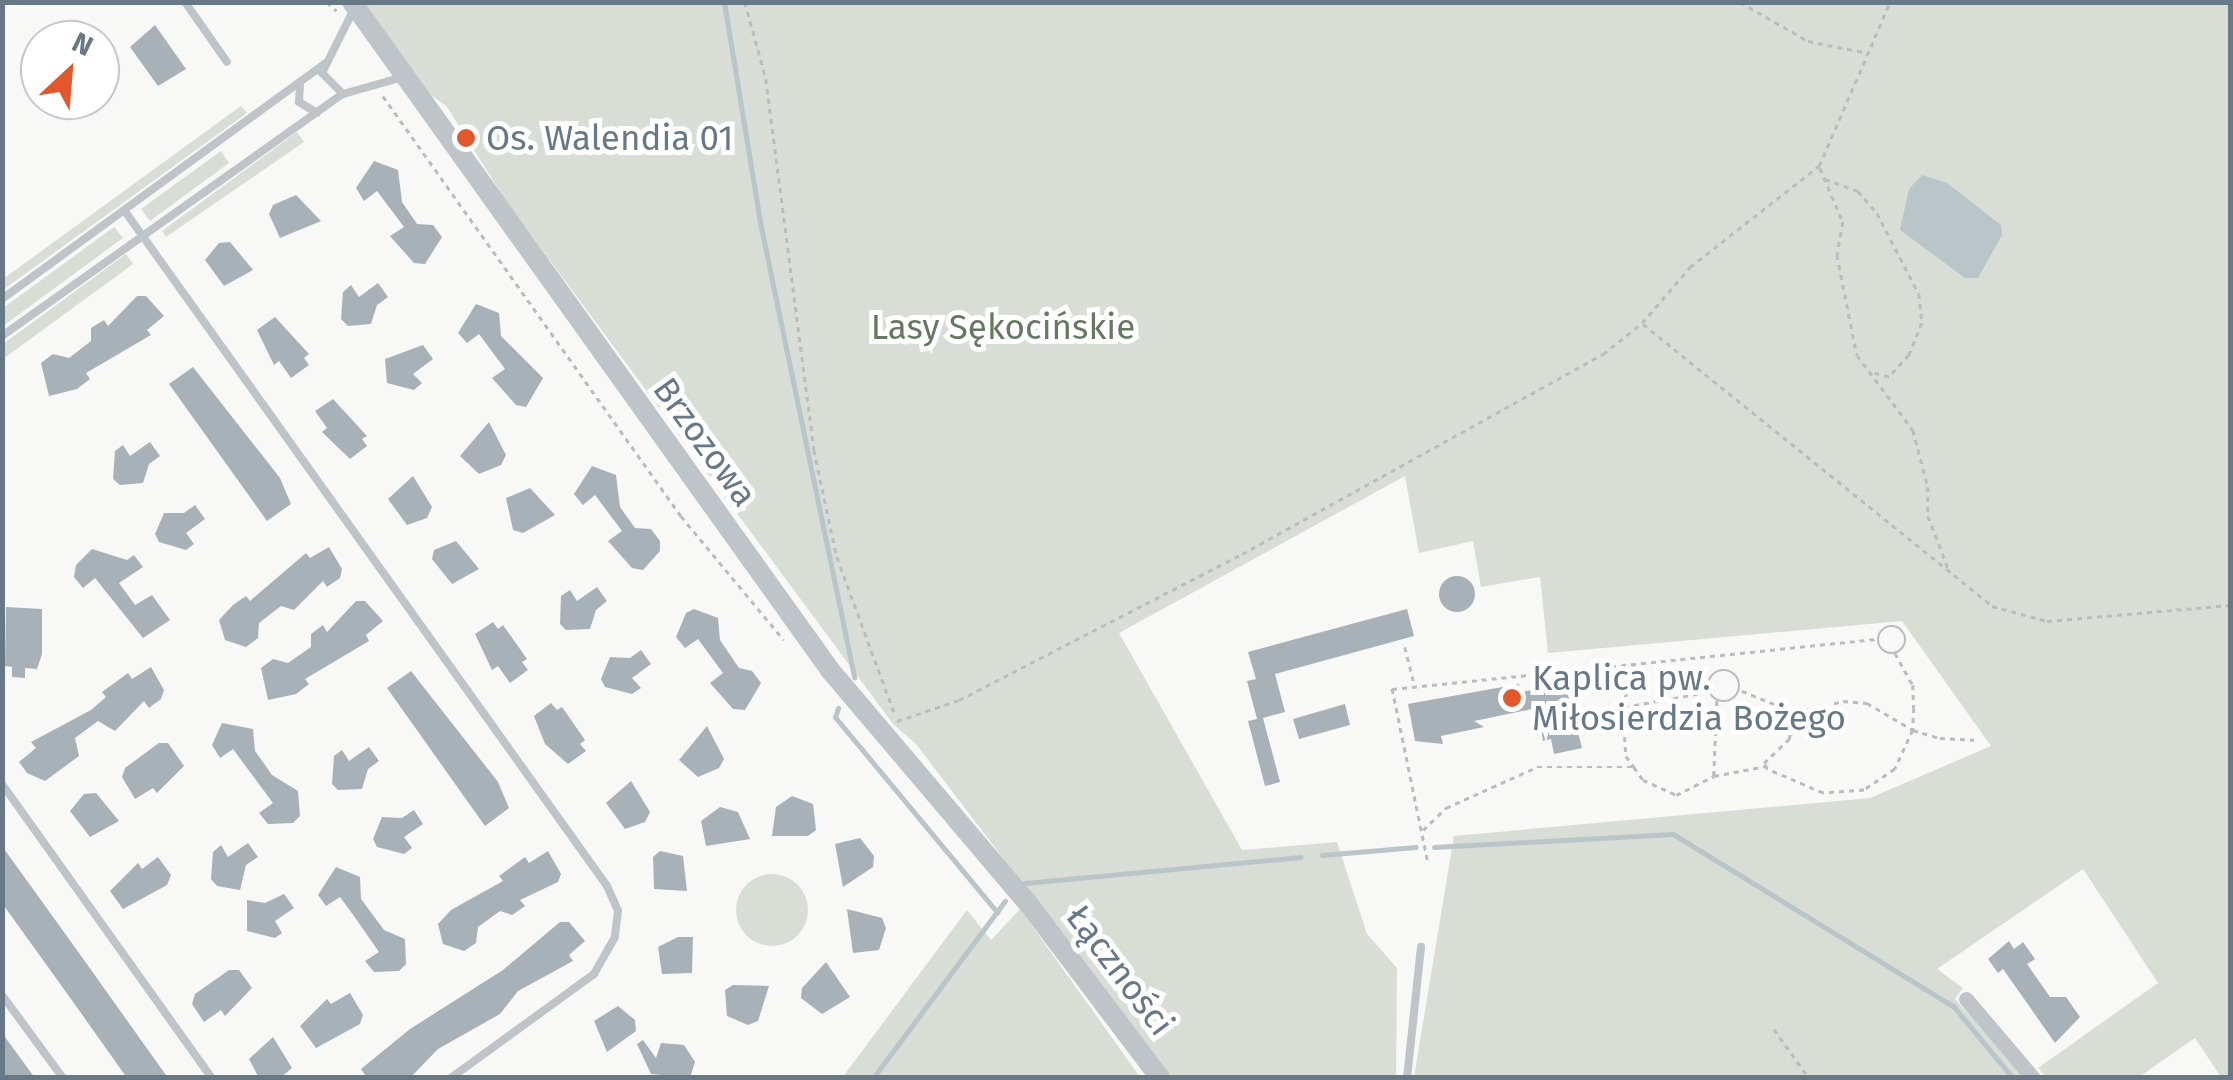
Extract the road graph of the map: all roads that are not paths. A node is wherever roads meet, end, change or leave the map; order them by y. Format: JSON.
{"nodes":[{"id":1,"x":185,"y":2,"type":"edge"},
{"id":2,"x":354,"y":5,"type":"edge"},
{"id":3,"x":227,"y":62,"type":"dead end"},
{"id":4,"x":327,"y":62,"type":"junction"},
{"id":5,"x":404,"y":77,"type":"junction"},
{"id":6,"x":302,"y":80,"type":"junction"},
{"id":7,"x":343,"y":94,"type":"junction"},
{"id":8,"x":317,"y":113,"type":"junction"},
{"id":9,"x":124,"y":210,"type":"junction"},
{"id":10,"x":143,"y":235,"type":"junction"},
{"id":11,"x":2,"y":299,"type":"edge"},
{"id":12,"x":2,"y":336,"type":"edge"},
{"id":13,"x":2,"y":784,"type":"edge"},
{"id":14,"x":1027,"y":902,"type":"joint"},
{"id":15,"x":1421,"y":948,"type":"dead end"},
{"id":16,"x":2,"y":995,"type":"edge"},
{"id":17,"x":1966,"y":999,"type":"dead end"},
{"id":18,"x":63,"y":1078,"type":"edge"},
{"id":19,"x":212,"y":1078,"type":"edge"},
{"id":20,"x":450,"y":1078,"type":"edge"},
{"id":21,"x":1160,"y":1078,"type":"edge"},
{"id":22,"x":1407,"y":1078,"type":"edge"},
{"id":23,"x":2033,"y":1078,"type":"edge"}],
"edges":[{"from":1,"to":3,"type":"lane"},
{"from":2,"to":4,"type":"lane"},
{"from":2,"to":5,"type":"street","name":"Brzozowa"},
{"from":4,"to":6,"type":"lane"},
{"from":4,"to":7,"type":"lane"},
{"from":5,"to":7,"type":"lane"},
{"from":5,"to":14,"type":"street","name":"Brzozowa"},
{"from":6,"to":8,"type":"lane"},
{"from":6,"to":9,"type":"lane"},
{"from":7,"to":8,"type":"lane"},
{"from":8,"to":10,"type":"lane"},
{"from":9,"to":10,"type":"lane"},
{"from":9,"to":11,"type":"lane"},
{"from":10,"to":12,"type":"lane"},
{"from":10,"to":20,"type":"lane"},
{"from":13,"to":19,"type":"lane"},
{"from":14,"to":21,"type":"street","name":"Łączności"},
{"from":15,"to":22,"type":"lane"},
{"from":16,"to":18,"type":"lane"},
{"from":17,"to":23,"type":"street"}]}
